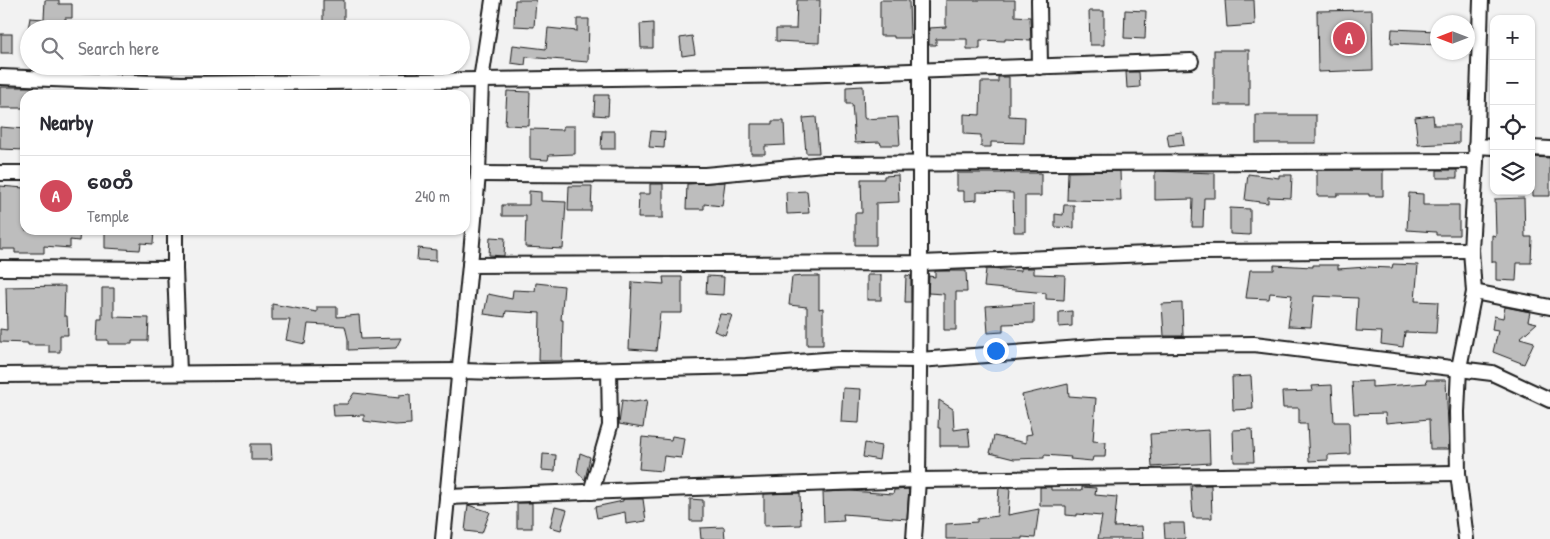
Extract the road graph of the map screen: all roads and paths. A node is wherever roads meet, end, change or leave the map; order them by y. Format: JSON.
{"nodes":[{"id":1,"x":493,"y":0,"type":"edge"},
{"id":2,"x":920,"y":0,"type":"edge"},
{"id":3,"x":1039,"y":0,"type":"edge"},
{"id":4,"x":1481,"y":0,"type":"edge"},
{"id":5,"x":1191,"y":61,"type":"dead end"},
{"id":6,"x":1040,"y":67,"type":"junction"},
{"id":7,"x":921,"y":70,"type":"junction"},
{"id":8,"x":0,"y":77,"type":"edge"},
{"id":9,"x":481,"y":80,"type":"junction"},
{"id":10,"x":180,"y":90,"type":"edge"},
{"id":11,"x":1476,"y":146,"type":"junction"},
{"id":12,"x":1490,"y":147,"type":"edge"},
{"id":13,"x":1535,"y":148,"type":"edge"},
{"id":14,"x":1550,"y":149,"type":"edge"},
{"id":15,"x":1476,"y":161,"type":"junction"},
{"id":16,"x":920,"y":163,"type":"junction"},
{"id":17,"x":0,"y":173,"type":"edge"},
{"id":18,"x":20,"y":173,"type":"edge"},
{"id":19,"x":473,"y":179,"type":"edge"},
{"id":20,"x":175,"y":235,"type":"edge"},
{"id":21,"x":1471,"y":250,"type":"junction"},
{"id":22,"x":920,"y":263,"type":"junction"},
{"id":23,"x":470,"y":265,"type":"junction"},
{"id":24,"x":0,"y":268,"type":"edge"},
{"id":25,"x":176,"y":269,"type":"junction"},
{"id":26,"x":1474,"y":292,"type":"junction"},
{"id":27,"x":1550,"y":307,"type":"edge"},
{"id":28,"x":919,"y":360,"type":"junction"},
{"id":29,"x":1460,"y":368,"type":"junction"},
{"id":30,"x":609,"y":369,"type":"junction"},
{"id":31,"x":460,"y":371,"type":"junction"},
{"id":32,"x":179,"y":372,"type":"junction"},
{"id":33,"x":0,"y":375,"type":"edge"},
{"id":34,"x":1550,"y":400,"type":"edge"},
{"id":35,"x":1458,"y":473,"type":"junction"},
{"id":36,"x":918,"y":480,"type":"junction"},
{"id":37,"x":591,"y":492,"type":"junction"},
{"id":38,"x":447,"y":497,"type":"junction"},
{"id":39,"x":443,"y":539,"type":"edge"},
{"id":40,"x":914,"y":539,"type":"edge"},
{"id":41,"x":1466,"y":539,"type":"edge"}],
"edges":[{"from":1,"to":9,"type":"street"},
{"from":2,"to":7,"type":"street"},
{"from":3,"to":6,"type":"street"},
{"from":4,"to":11,"type":"street"},
{"from":5,"to":6,"type":"street"},
{"from":6,"to":7,"type":"street"},
{"from":7,"to":9,"type":"street"},
{"from":7,"to":16,"type":"street"},
{"from":8,"to":10,"type":"street"},
{"from":9,"to":10,"type":"street"},
{"from":9,"to":19,"type":"street"},
{"from":11,"to":12,"type":"street"},
{"from":11,"to":15,"type":"street"},
{"from":13,"to":14,"type":"street"},
{"from":15,"to":16,"type":"street"},
{"from":15,"to":21,"type":"street"},
{"from":16,"to":19,"type":"street"},
{"from":16,"to":22,"type":"street"},
{"from":17,"to":18,"type":"street"},
{"from":19,"to":23,"type":"street"},
{"from":20,"to":25,"type":"street"},
{"from":21,"to":22,"type":"street"},
{"from":21,"to":26,"type":"street"},
{"from":22,"to":23,"type":"street"},
{"from":22,"to":28,"type":"street"},
{"from":23,"to":31,"type":"street"},
{"from":24,"to":25,"type":"street"},
{"from":25,"to":32,"type":"street"},
{"from":26,"to":27,"type":"street"},
{"from":26,"to":29,"type":"street"},
{"from":28,"to":29,"type":"street"},
{"from":28,"to":30,"type":"street"},
{"from":28,"to":36,"type":"street"},
{"from":29,"to":34,"type":"street"},
{"from":29,"to":35,"type":"street"},
{"from":30,"to":31,"type":"street"},
{"from":30,"to":37,"type":"street"},
{"from":31,"to":32,"type":"street"},
{"from":31,"to":38,"type":"street"},
{"from":32,"to":33,"type":"street"},
{"from":35,"to":36,"type":"street"},
{"from":35,"to":41,"type":"street"},
{"from":36,"to":37,"type":"street"},
{"from":36,"to":40,"type":"street"},
{"from":37,"to":38,"type":"street"},
{"from":38,"to":39,"type":"street"}]}
